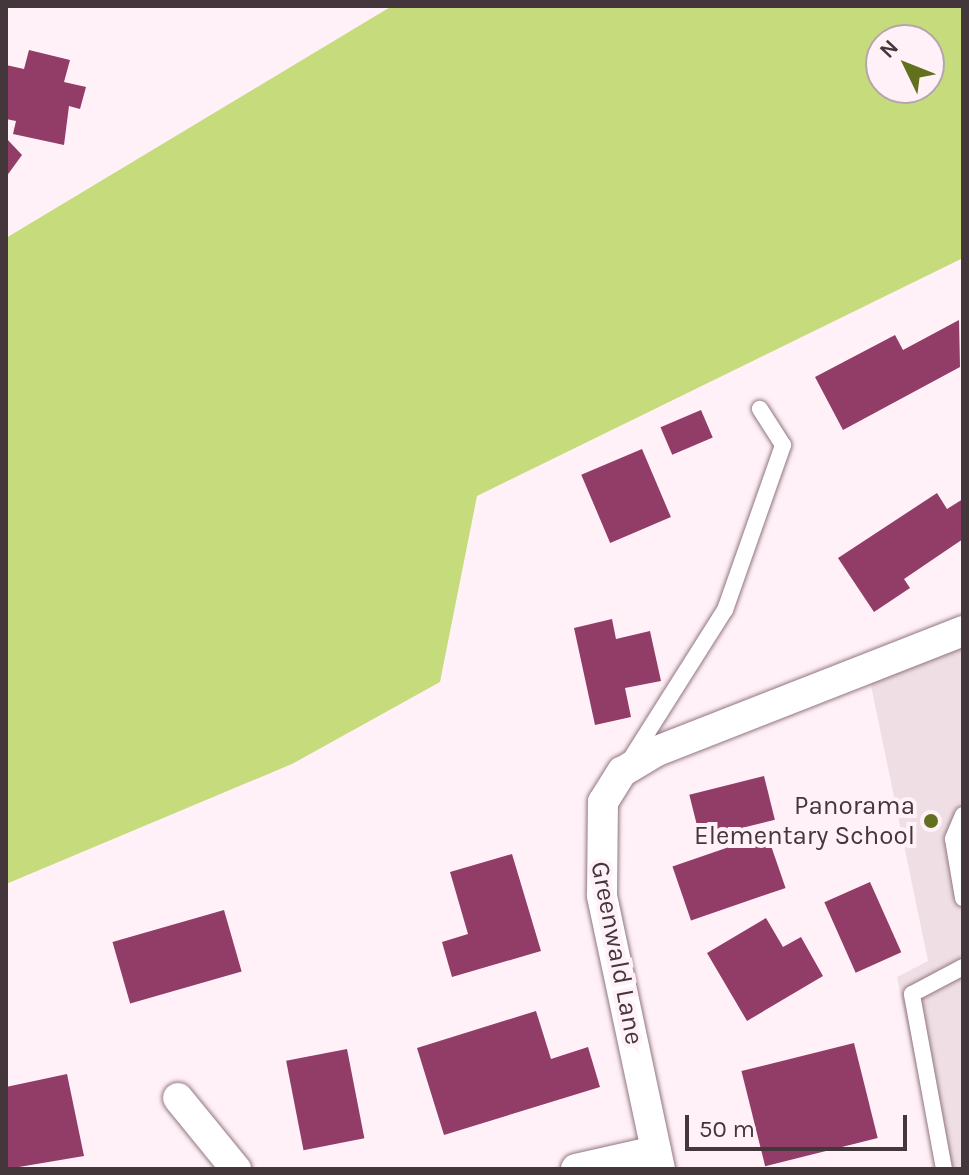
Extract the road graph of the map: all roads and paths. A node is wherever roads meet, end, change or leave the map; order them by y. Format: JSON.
{"nodes":[{"id":1,"x":760,"y":409,"type":"dead end"},
{"id":2,"x":963,"y":631,"type":"edge"},
{"id":3,"x":622,"y":772,"type":"junction"},
{"id":4,"x":963,"y":815,"type":"edge"},
{"id":5,"x":963,"y":898,"type":"edge"},
{"id":6,"x":963,"y":967,"type":"edge"},
{"id":7,"x":178,"y":1098,"type":"dead end"},
{"id":8,"x":658,"y":1160,"type":"edge"},
{"id":9,"x":236,"y":1169,"type":"edge"},
{"id":10,"x":576,"y":1169,"type":"edge"},
{"id":11,"x":944,"y":1169,"type":"edge"}],
"edges":[{"from":1,"to":3,"type":"lane"},
{"from":2,"to":3,"type":"street","name":"Greenwald Lane"},
{"from":3,"to":8,"type":"street","name":"Greenwald Lane"},
{"from":4,"to":5,"type":"lane"},
{"from":6,"to":11,"type":"lane"},
{"from":7,"to":9,"type":"street"},
{"from":8,"to":10,"type":"street"}]}
